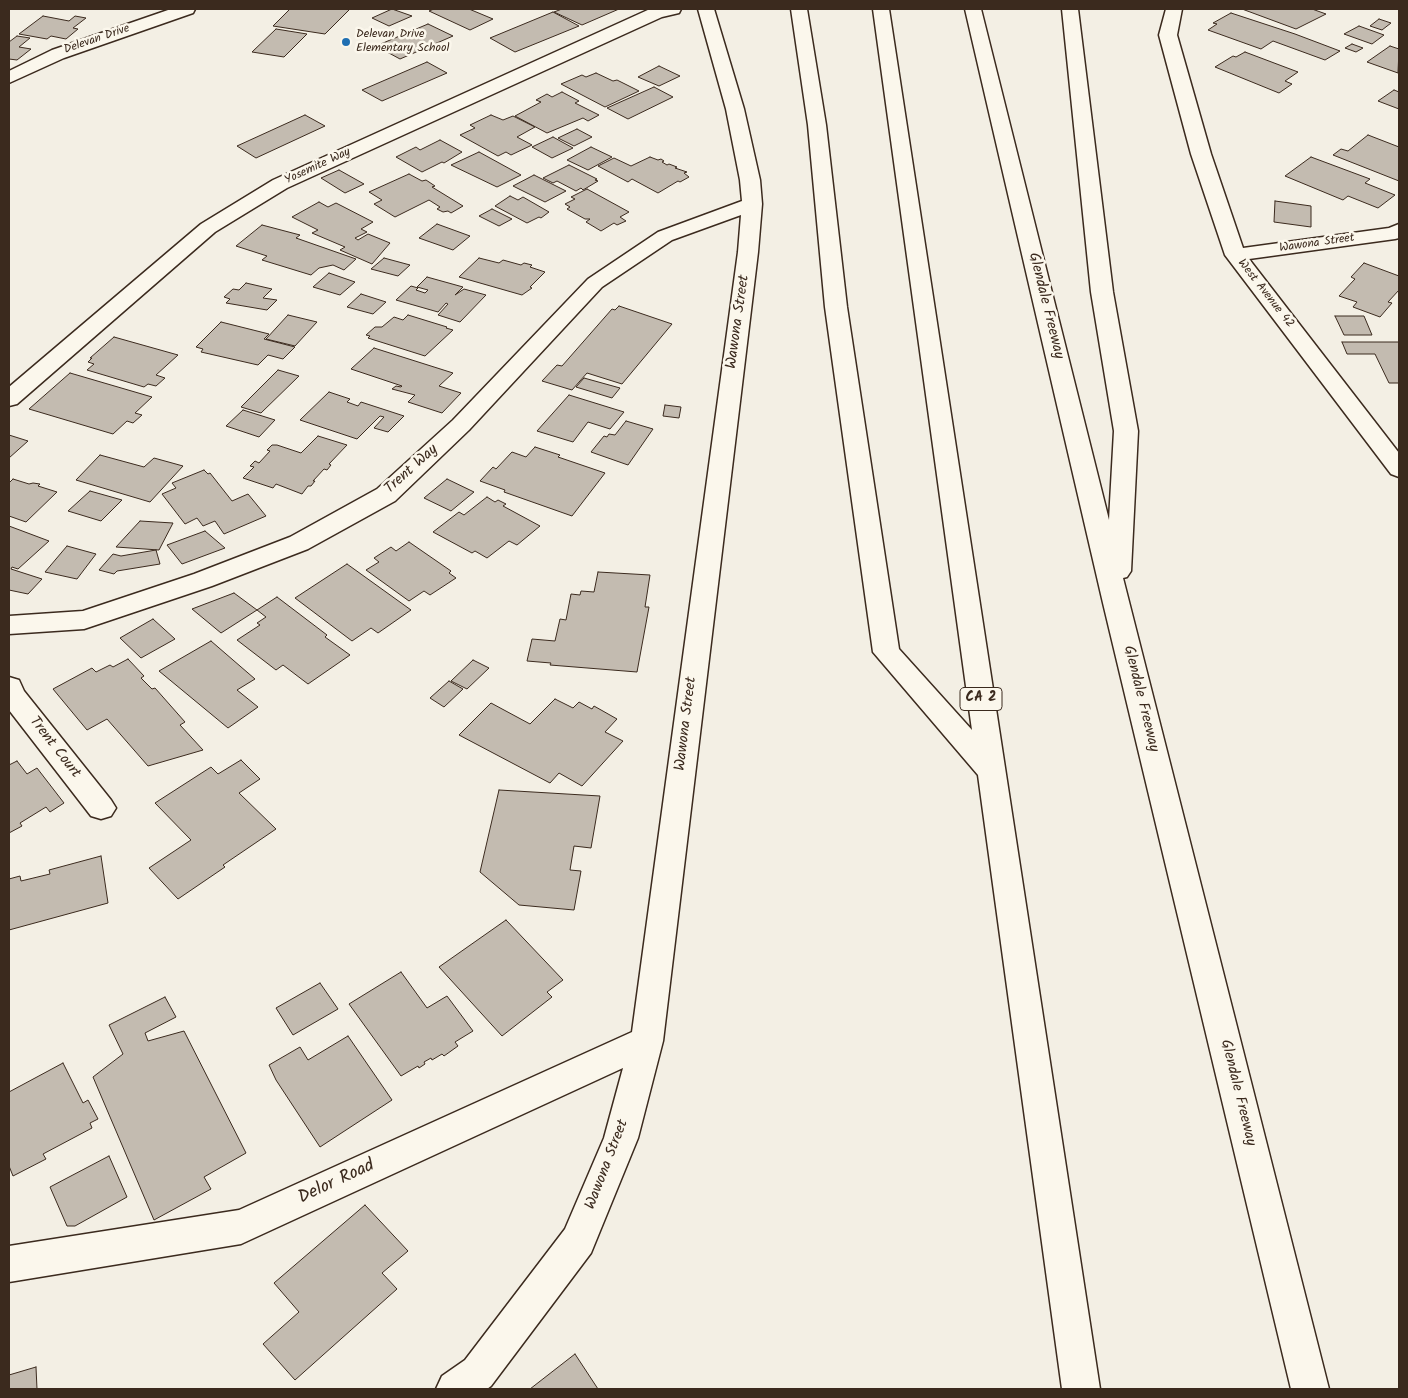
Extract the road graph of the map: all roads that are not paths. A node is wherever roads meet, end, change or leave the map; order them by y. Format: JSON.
{"nodes":[{"id":1,"x":187,"y":9,"type":"edge"},
{"id":2,"x":674,"y":9,"type":"edge"},
{"id":3,"x":706,"y":9,"type":"edge"},
{"id":4,"x":799,"y":9,"type":"edge"},
{"id":5,"x":881,"y":9,"type":"edge"},
{"id":6,"x":973,"y":9,"type":"edge"},
{"id":7,"x":1070,"y":9,"type":"edge"},
{"id":8,"x":1174,"y":9,"type":"edge"},
{"id":9,"x":9,"y":78,"type":"edge"},
{"id":10,"x":752,"y":204,"type":"junction"},
{"id":11,"x":1399,"y":230,"type":"edge"},
{"id":12,"x":1235,"y":255,"type":"junction"},
{"id":13,"x":9,"y":399,"type":"edge"},
{"id":14,"x":1399,"y":468,"type":"edge"},
{"id":15,"x":1116,"y":603,"type":"junction"},
{"id":16,"x":9,"y":625,"type":"edge"},
{"id":17,"x":9,"y":687,"type":"edge"},
{"id":18,"x":992,"y":772,"type":"junction"},
{"id":19,"x":101,"y":808,"type":"dead end"},
{"id":20,"x":647,"y":1041,"type":"junction"},
{"id":21,"x":9,"y":1264,"type":"edge"},
{"id":22,"x":455,"y":1389,"type":"edge"},
{"id":23,"x":1081,"y":1389,"type":"edge"},
{"id":24,"x":1310,"y":1389,"type":"edge"}],
"edges":[{"from":1,"to":9,"type":"main road","name":"Delevan Drive"},
{"from":2,"to":13,"type":"main road","name":"Yosemite Way"},
{"from":3,"to":10,"type":"main road","name":"Wawona Street"},
{"from":4,"to":18,"type":"main road"},
{"from":5,"to":18,"type":"main road","number":"CA 2"},
{"from":6,"to":15,"type":"main road","name":"Glendale Freeway"},
{"from":7,"to":15,"type":"main road"},
{"from":8,"to":12,"type":"main road","name":"West Avenue 42"},
{"from":10,"to":16,"type":"main road","name":"Trent Way"},
{"from":10,"to":20,"type":"main road","name":"Wawona Street"},
{"from":11,"to":12,"type":"main road","name":"Wawona Street"},
{"from":12,"to":14,"type":"main road","name":"West Avenue 42"},
{"from":15,"to":24,"type":"main road","name":"Glendale Freeway"},
{"from":17,"to":19,"type":"main road","name":"Trent Court"},
{"from":18,"to":23,"type":"main road","number":"CA 2"},
{"from":20,"to":21,"type":"main road","name":"Delor Road"},
{"from":20,"to":22,"type":"main road","name":"Wawona Street"}]}
